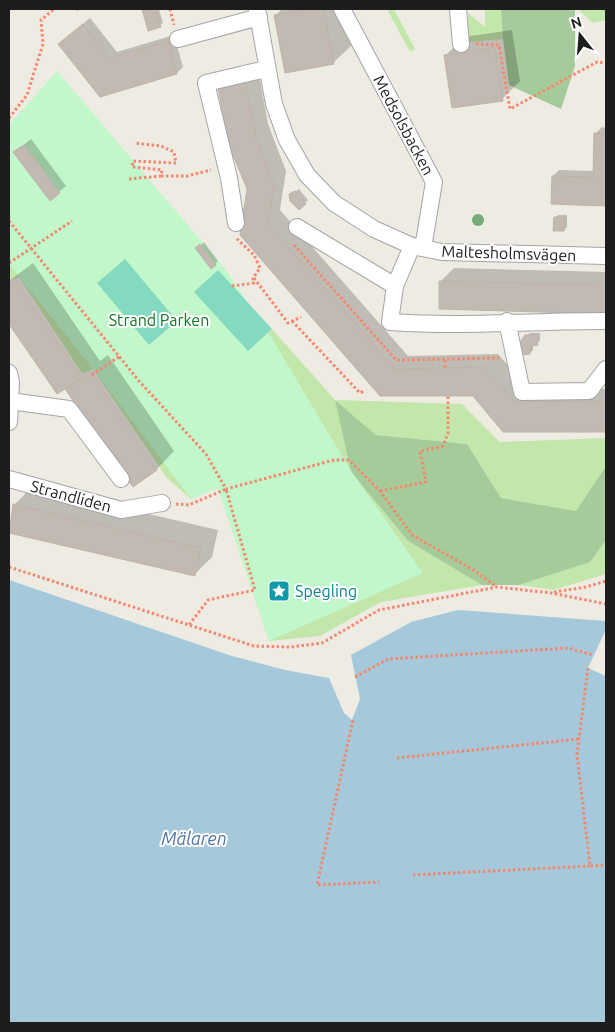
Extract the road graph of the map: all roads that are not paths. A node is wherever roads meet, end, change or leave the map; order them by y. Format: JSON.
{"nodes":[{"id":1,"x":342,"y":9,"type":"edge"},
{"id":2,"x":458,"y":9,"type":"edge"},
{"id":3,"x":258,"y":13,"type":"edge"},
{"id":4,"x":178,"y":39,"type":"dead end"},
{"id":5,"x":461,"y":44,"type":"road end"},
{"id":6,"x":266,"y":69,"type":"junction"},
{"id":7,"x":236,"y":223,"type":"road end"},
{"id":8,"x":297,"y":227,"type":"dead end"},
{"id":9,"x":418,"y":247,"type":"junction"},
{"id":10,"x":606,"y":256,"type":"edge"},
{"id":11,"x":395,"y":286,"type":"junction"},
{"id":12,"x":507,"y":321,"type":"junction"},
{"id":13,"x":606,"y":321,"type":"edge"},
{"id":14,"x":606,"y":369,"type":"edge"},
{"id":15,"x":9,"y":373,"type":"edge"},
{"id":16,"x":10,"y":401,"type":"junction"},
{"id":17,"x":9,"y":422,"type":"edge"},
{"id":18,"x":9,"y":479,"type":"edge"},
{"id":19,"x":121,"y":480,"type":"dead end"},
{"id":20,"x":162,"y":503,"type":"road end"}],
"edges":[{"from":1,"to":9,"type":"street","name":"Medsolsbacken"},
{"from":2,"to":5,"type":"street"},
{"from":3,"to":4,"type":"street"},
{"from":3,"to":6,"type":"street","name":"Maltesholmsvägen"},
{"from":6,"to":7,"type":"street"},
{"from":6,"to":9,"type":"street","name":"Maltesholmsvägen"},
{"from":8,"to":11,"type":"street"},
{"from":9,"to":10,"type":"street","name":"Maltesholmsvägen"},
{"from":9,"to":11,"type":"street"},
{"from":11,"to":12,"type":"street"},
{"from":12,"to":13,"type":"street"},
{"from":12,"to":14,"type":"street"},
{"from":15,"to":16,"type":"street"},
{"from":16,"to":17,"type":"street"},
{"from":16,"to":19,"type":"street"},
{"from":18,"to":20,"type":"street","name":"Strandliden"}]}
